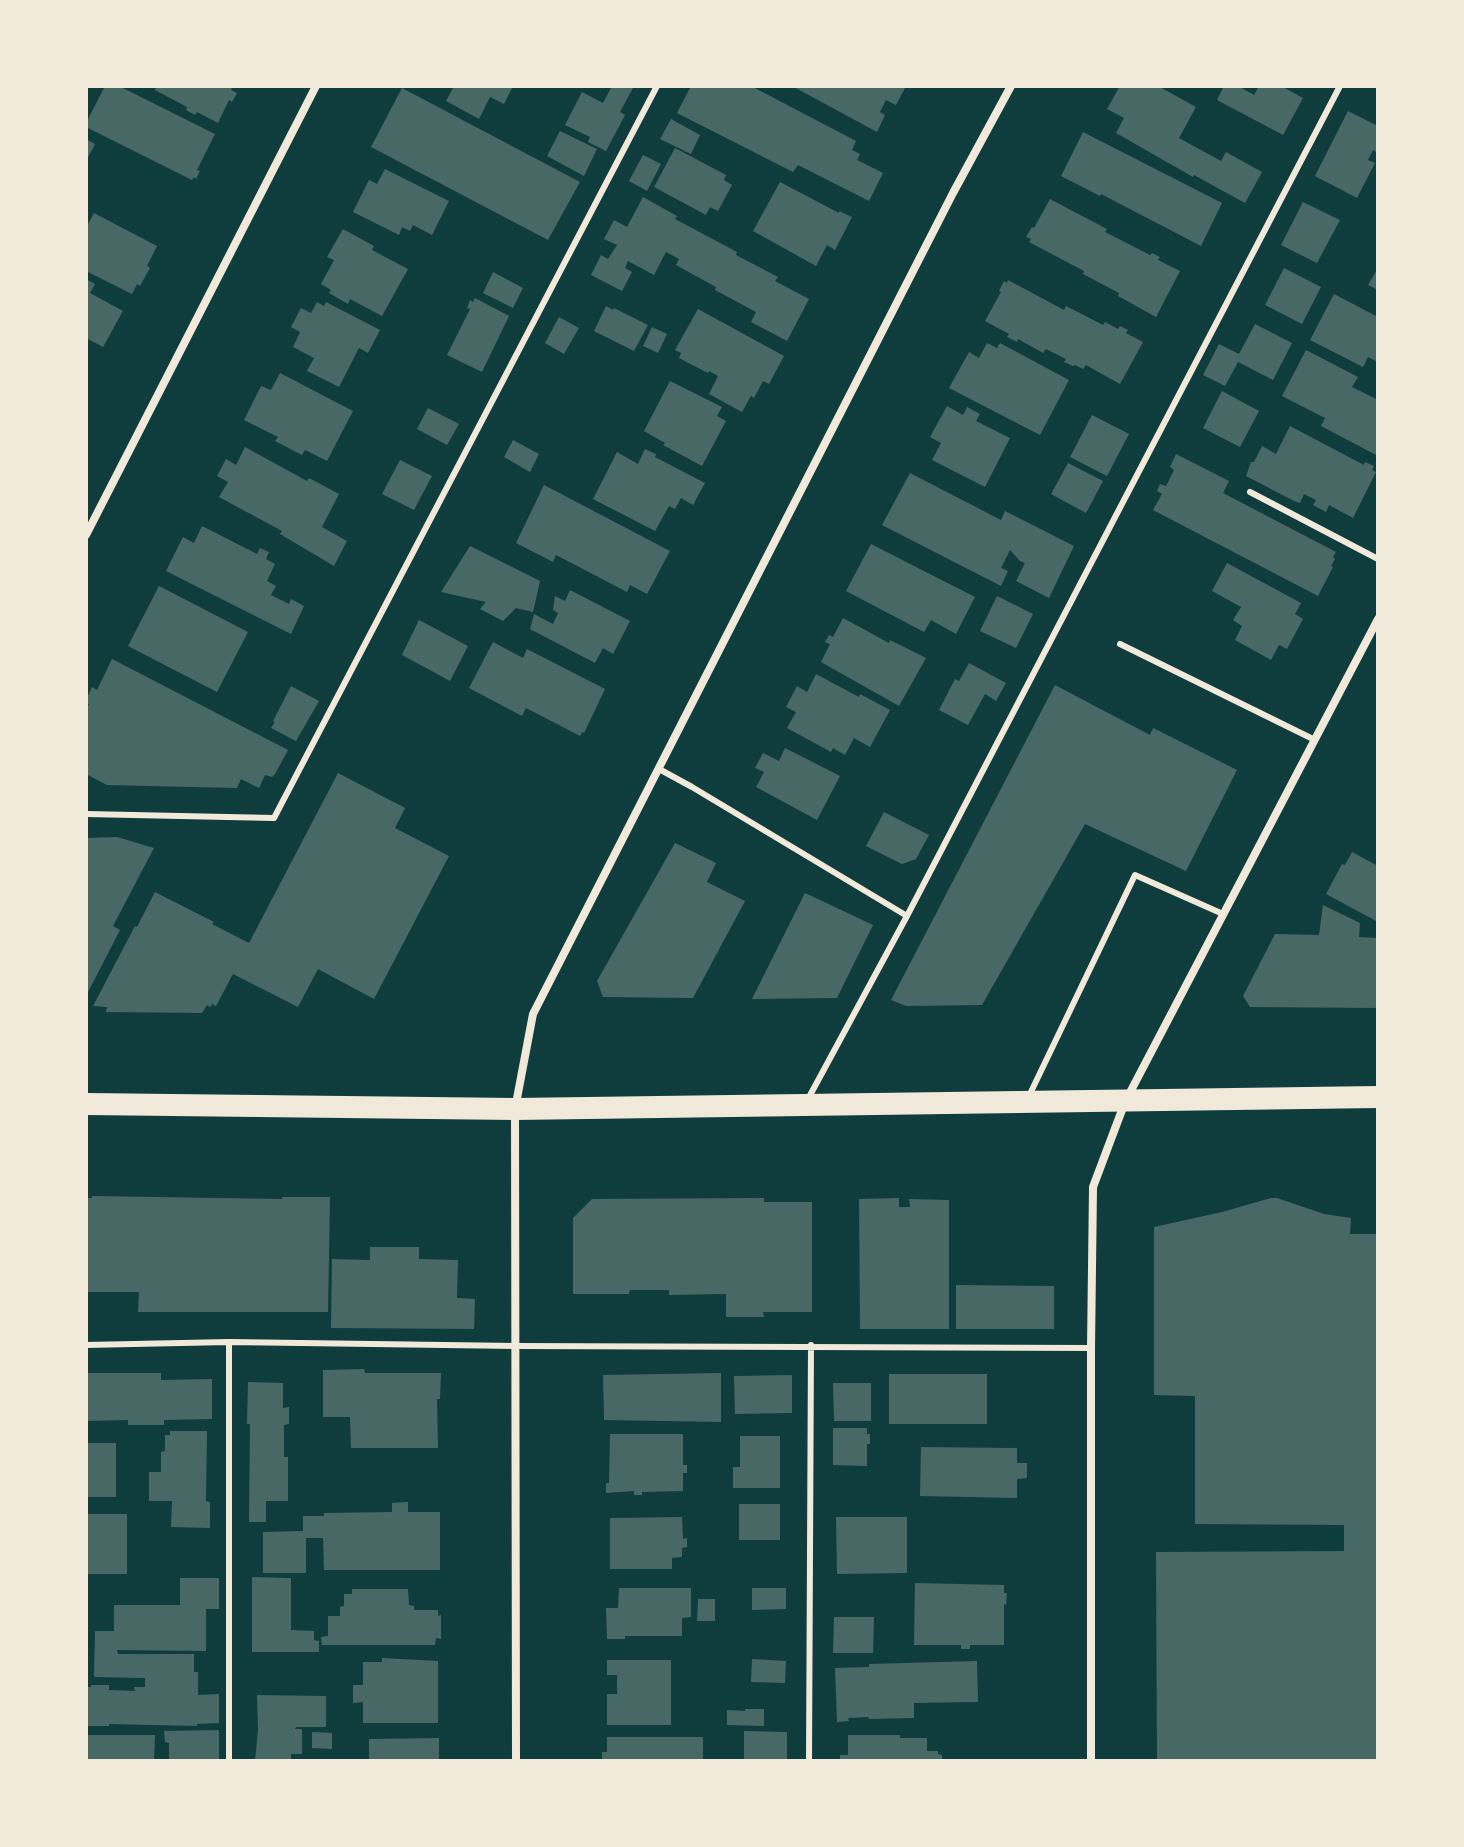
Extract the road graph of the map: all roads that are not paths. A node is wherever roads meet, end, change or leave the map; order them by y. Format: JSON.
{"nodes":[{"id":1,"x":316,"y":86,"type":"edge"},
{"id":2,"x":657,"y":86,"type":"edge"},
{"id":3,"x":1011,"y":86,"type":"edge"},
{"id":4,"x":1340,"y":86,"type":"edge"},
{"id":5,"x":1250,"y":492,"type":"dead end"},
{"id":6,"x":86,"y":535,"type":"edge"},
{"id":7,"x":1378,"y":559,"type":"edge"},
{"id":8,"x":1378,"y":619,"type":"edge"},
{"id":9,"x":1120,"y":644,"type":"dead end"},
{"id":10,"x":1315,"y":740,"type":"junction"},
{"id":11,"x":659,"y":769,"type":"junction"},
{"id":12,"x":86,"y":814,"type":"edge"},
{"id":13,"x":1223,"y":914,"type":"junction"},
{"id":14,"x":907,"y":916,"type":"junction"},
{"id":15,"x":1378,"y":1097,"type":"edge"},
{"id":16,"x":1125,"y":1102,"type":"junction"},
{"id":17,"x":1026,"y":1103,"type":"junction"},
{"id":18,"x":86,"y":1104,"type":"edge"},
{"id":19,"x":804,"y":1106,"type":"junction"},
{"id":20,"x":515,"y":1109,"type":"junction"},
{"id":21,"x":229,"y":1342,"type":"junction"},
{"id":22,"x":86,"y":1345,"type":"edge"},
{"id":23,"x":811,"y":1345,"type":"junction"},
{"id":24,"x":516,"y":1346,"type":"junction"},
{"id":25,"x":1091,"y":1348,"type":"junction"},
{"id":26,"x":229,"y":1761,"type":"edge"},
{"id":27,"x":516,"y":1761,"type":"edge"},
{"id":28,"x":809,"y":1761,"type":"edge"},
{"id":29,"x":1091,"y":1761,"type":"edge"}],
"edges":[{"from":1,"to":6,"type":"street"},
{"from":2,"to":12,"type":"lane"},
{"from":3,"to":11,"type":"street"},
{"from":4,"to":14,"type":"lane"},
{"from":5,"to":7,"type":"lane"},
{"from":8,"to":10,"type":"street"},
{"from":9,"to":10,"type":"lane"},
{"from":10,"to":13,"type":"street"},
{"from":11,"to":14,"type":"lane"},
{"from":11,"to":20,"type":"street"},
{"from":13,"to":16,"type":"street"},
{"from":13,"to":17,"type":"lane"},
{"from":14,"to":19,"type":"lane"},
{"from":15,"to":16,"type":"highway"},
{"from":16,"to":17,"type":"highway"},
{"from":16,"to":25,"type":"street"},
{"from":17,"to":19,"type":"highway"},
{"from":18,"to":20,"type":"highway"},
{"from":19,"to":20,"type":"highway"},
{"from":20,"to":24,"type":"street"},
{"from":21,"to":22,"type":"lane"},
{"from":21,"to":24,"type":"lane"},
{"from":21,"to":26,"type":"lane"},
{"from":23,"to":24,"type":"lane"},
{"from":23,"to":25,"type":"lane"},
{"from":23,"to":28,"type":"lane"},
{"from":24,"to":27,"type":"street"},
{"from":25,"to":29,"type":"street"}]}
